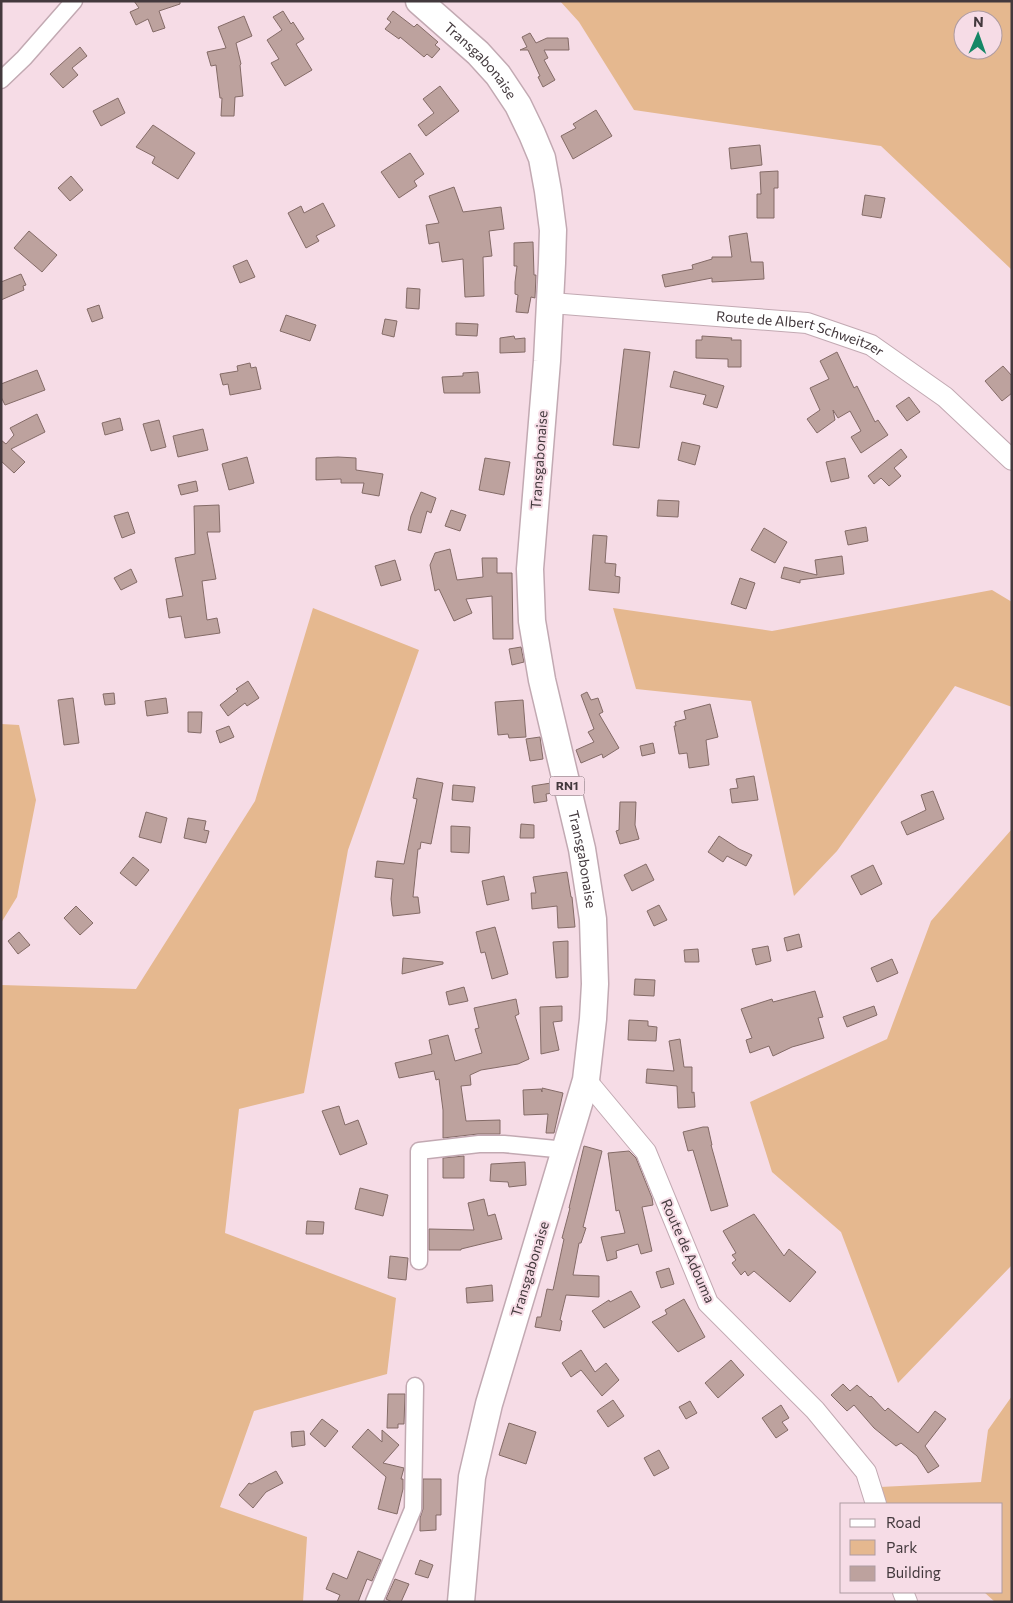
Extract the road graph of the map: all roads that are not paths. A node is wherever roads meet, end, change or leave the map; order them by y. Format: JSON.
{"nodes":[{"id":1,"x":74,"y":1,"type":"edge"},
{"id":2,"x":418,"y":1,"type":"edge"},
{"id":3,"x":1,"y":80,"type":"edge"},
{"id":4,"x":551,"y":303,"type":"junction"},
{"id":5,"x":1012,"y":460,"type":"edge"},
{"id":6,"x":586,"y":1080,"type":"junction"},
{"id":7,"x":566,"y":1150,"type":"junction"},
{"id":8,"x":419,"y":1261,"type":"dead end"},
{"id":9,"x":415,"y":1386,"type":"dead end"},
{"id":10,"x":876,"y":1503,"type":"edge"},
{"id":11,"x":374,"y":1602,"type":"edge"},
{"id":12,"x":461,"y":1602,"type":"edge"}],
"edges":[{"from":1,"to":3,"type":"street"},
{"from":2,"to":4,"type":"highway","name":"Transgabonaise","number":"RN1"},
{"from":4,"to":5,"type":"street","name":"Route de Albert Schweitzer"},
{"from":4,"to":6,"type":"highway","name":"Transgabonaise","number":"RN1"},
{"from":6,"to":7,"type":"highway","name":"Transgabonaise","number":"RN1"},
{"from":6,"to":10,"type":"street","name":"Route de Adouma"},
{"from":7,"to":8,"type":"street"},
{"from":7,"to":12,"type":"highway","name":"Transgabonaise","number":"RN1"},
{"from":9,"to":11,"type":"street"}]}
